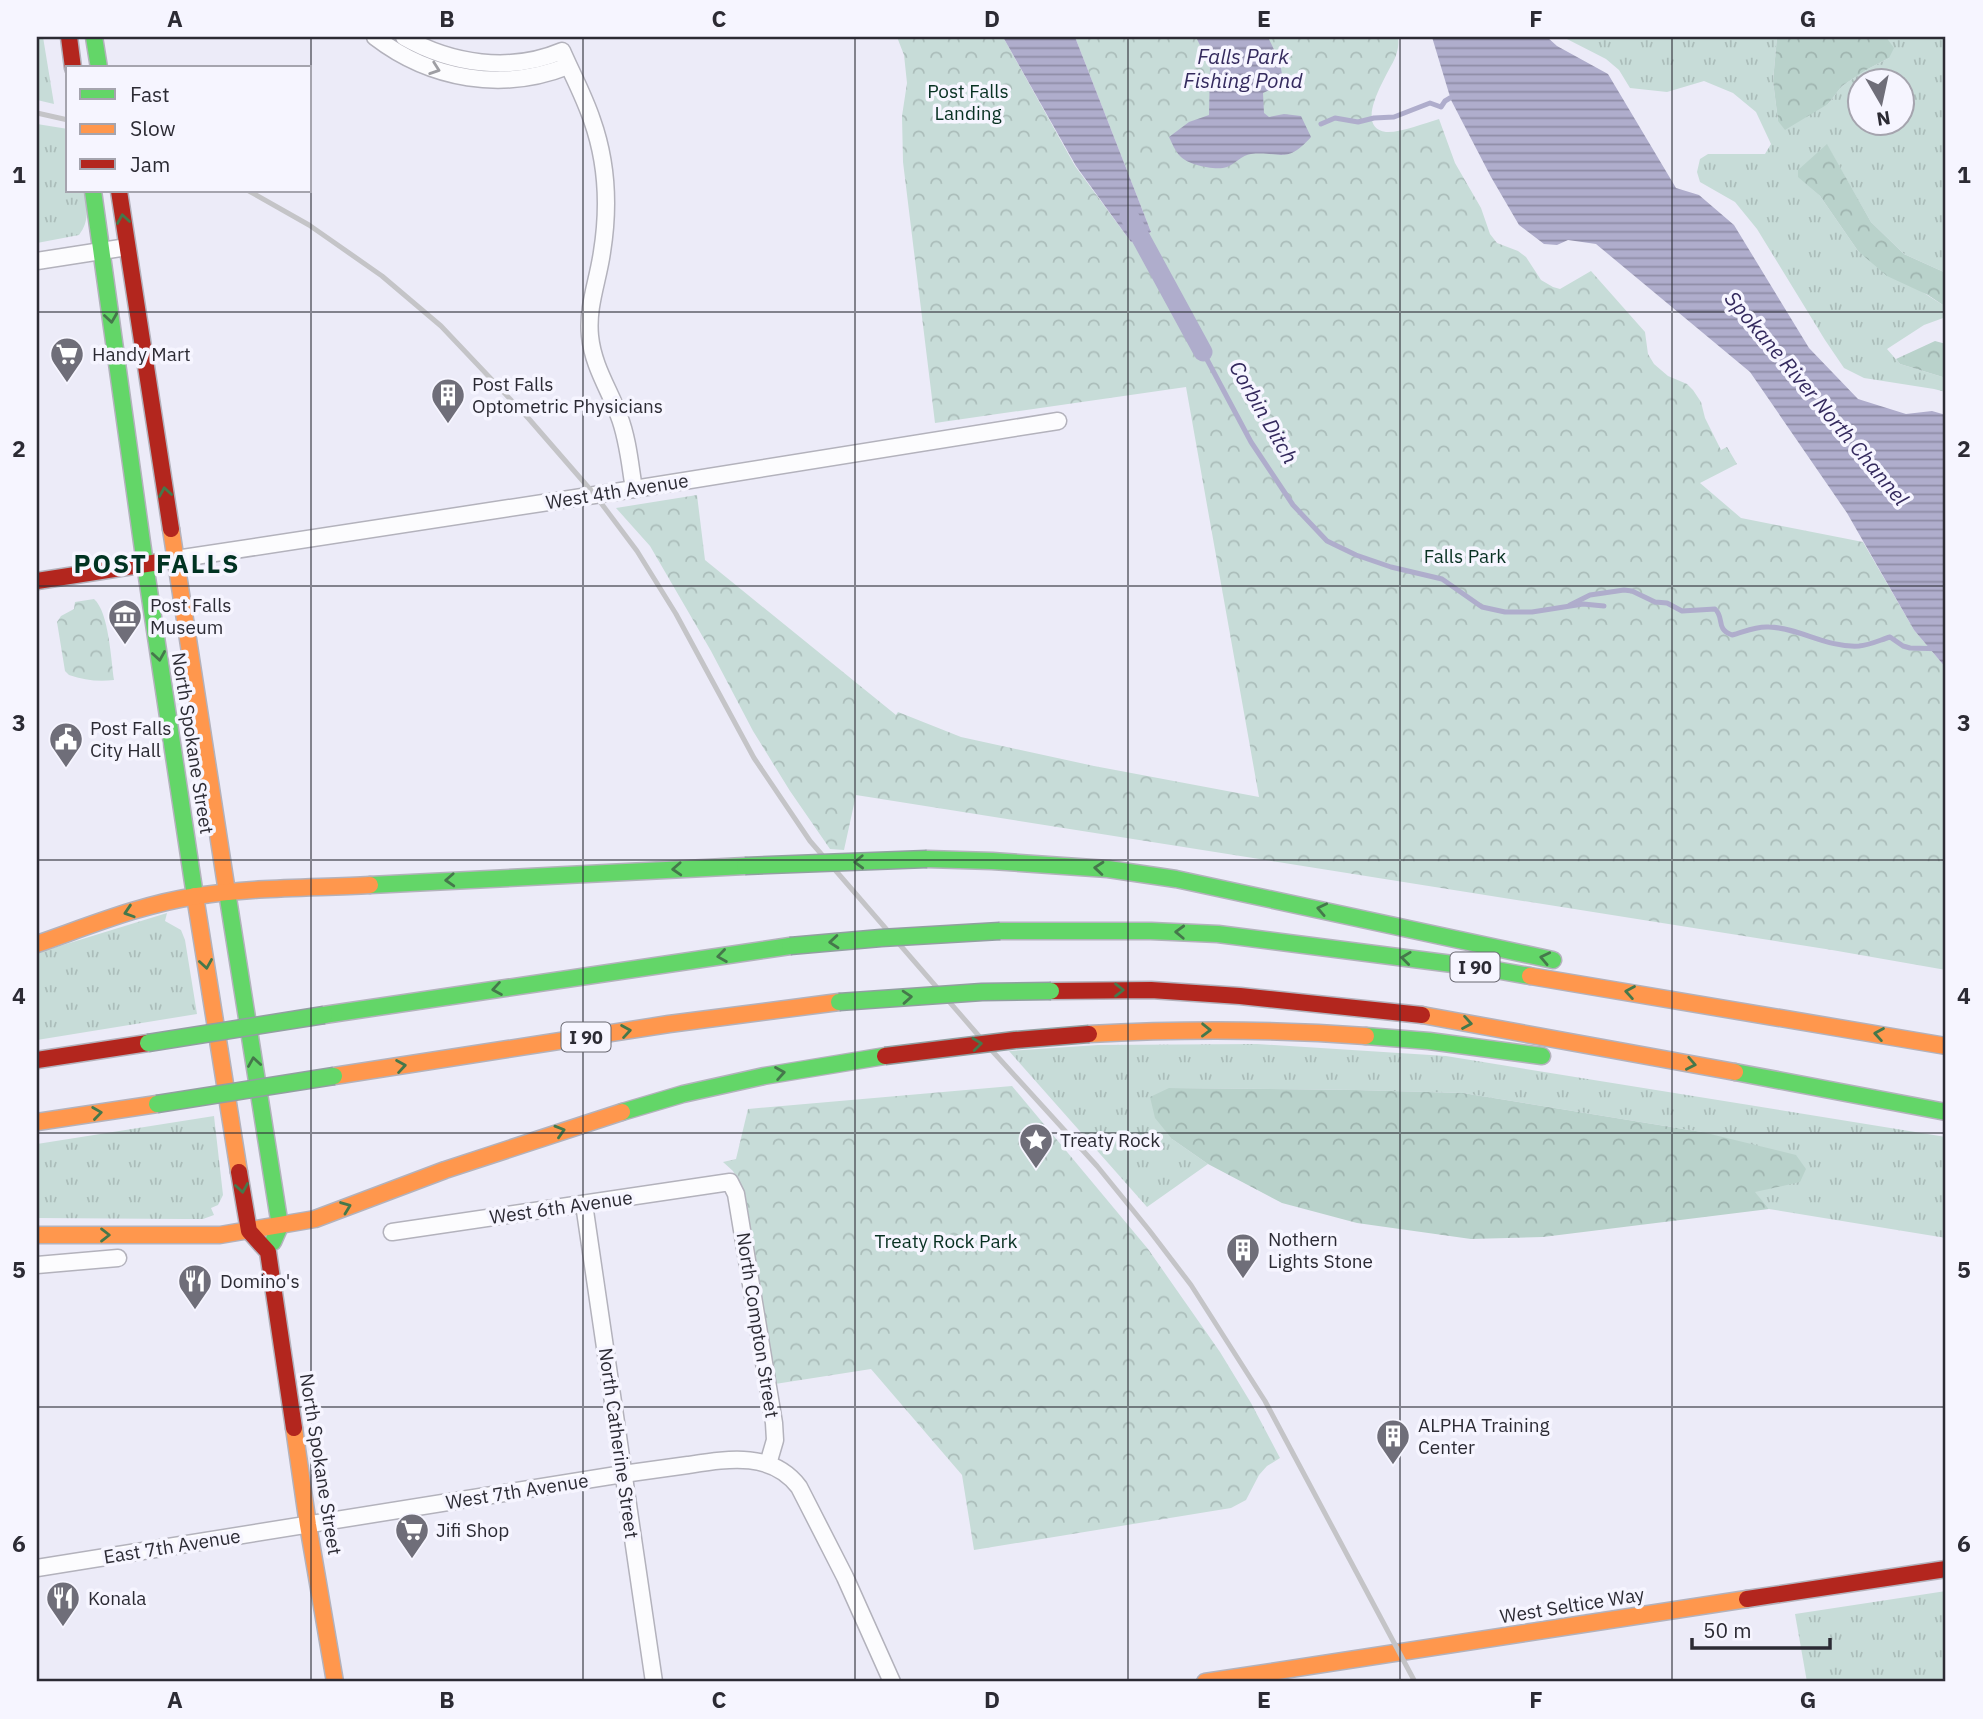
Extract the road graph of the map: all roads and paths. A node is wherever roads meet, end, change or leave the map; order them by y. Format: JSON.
{"nodes":[{"id":1,"x":68,"y":37,"type":"edge"},
{"id":2,"x":94,"y":37,"type":"edge"},
{"id":3,"x":375,"y":37,"type":"edge"},
{"id":4,"x":404,"y":37,"type":"edge"},
{"id":5,"x":565,"y":58,"type":"junction"},
{"id":6,"x":74,"y":66,"type":"edge"},
{"id":7,"x":99,"y":66,"type":"edge"},
{"id":8,"x":93,"y":192,"type":"edge"},
{"id":9,"x":118,"y":192,"type":"edge"},
{"id":10,"x":127,"y":247,"type":"junction"},
{"id":11,"x":102,"y":251,"type":"junction"},
{"id":12,"x":37,"y":261,"type":"edge"},
{"id":13,"x":1058,"y":421,"type":"dead end"},
{"id":14,"x":634,"y":489,"type":"junction"},
{"id":15,"x":176,"y":559,"type":"junction"},
{"id":16,"x":145,"y":564,"type":"junction"},
{"id":17,"x":37,"y":581,"type":"edge"},
{"id":18,"x":227,"y":891,"type":"junction"},
{"id":19,"x":195,"y":896,"type":"junction"},
{"id":20,"x":37,"y":944,"type":"edge"},
{"id":21,"x":1562,"y":962,"type":"dead end"},
{"id":22,"x":1630,"y":977,"type":"dead end"},
{"id":23,"x":1801,"y":1021,"type":"junction"},
{"id":24,"x":1946,"y":1046,"type":"edge"},
{"id":25,"x":1559,"y":1058,"type":"dead end"},
{"id":26,"x":37,"y":1060,"type":"edge"},
{"id":27,"x":1648,"y":1072,"type":"dead end"},
{"id":28,"x":1946,"y":1114,"type":"edge"},
{"id":29,"x":37,"y":1122,"type":"edge"},
{"id":30,"x":730,"y":1182,"type":"joint"},
{"id":31,"x":584,"y":1204,"type":"junction"},
{"id":32,"x":280,"y":1226,"type":"junction"},
{"id":33,"x":249,"y":1231,"type":"junction"},
{"id":34,"x":393,"y":1232,"type":"dead end"},
{"id":35,"x":37,"y":1235,"type":"edge"},
{"id":36,"x":268,"y":1252,"type":"junction"},
{"id":37,"x":118,"y":1258,"type":"dead end"},
{"id":38,"x":37,"y":1265,"type":"edge"},
{"id":39,"x":768,"y":1464,"type":"junction"},
{"id":40,"x":623,"y":1474,"type":"junction"},
{"id":41,"x":308,"y":1525,"type":"junction"},
{"id":42,"x":37,"y":1568,"type":"edge"},
{"id":43,"x":1946,"y":1569,"type":"edge"},
{"id":44,"x":335,"y":1682,"type":"edge"},
{"id":45,"x":654,"y":1682,"type":"edge"},
{"id":46,"x":892,"y":1682,"type":"edge"},
{"id":47,"x":1205,"y":1682,"type":"edge"}],
"edges":[{"from":1,"to":6,"type":"main road"},
{"from":2,"to":7,"type":"main road"},
{"from":3,"to":5,"type":"street","one_way":true},
{"from":4,"to":5,"type":"street"},
{"from":5,"to":14,"type":"street"},
{"from":8,"to":11,"type":"main road","name":"North Spokane Street"},
{"from":10,"to":9,"type":"main road","name":"North Spokane Street","one_way":true},
{"from":10,"to":11,"type":"street"},
{"from":15,"to":10,"type":"main road","name":"North Spokane Street","one_way":true},
{"from":11,"to":12,"type":"street"},
{"from":11,"to":16,"type":"main road","name":"North Spokane Street","one_way":true},
{"from":13,"to":14,"type":"street","name":"West 4th Avenue"},
{"from":14,"to":15,"type":"street","name":"West 4th Avenue"},
{"from":15,"to":16,"type":"main road"},
{"from":15,"to":18,"type":"main road","name":"North Spokane Street"},
{"from":16,"to":17,"type":"main road"},
{"from":16,"to":19,"type":"main road","name":"North Spokane Street","one_way":true},
{"from":18,"to":19,"type":"main road"},
{"from":21,"to":18,"type":"main road","one_way":true,"bridge":true},
{"from":32,"to":18,"type":"main road","name":"North Spokane Street","one_way":true},
{"from":19,"to":20,"type":"main road","one_way":true},
{"from":19,"to":33,"type":"main road","name":"North Spokane Street","one_way":true},
{"from":22,"to":23,"type":"main road"},
{"from":24,"to":23,"type":"main road","number":"I 90","one_way":true},
{"from":23,"to":26,"type":"main road","number":"I 90","one_way":true,"bridge":true},
{"from":32,"to":25,"type":"main road","one_way":true,"bridge":true},
{"from":27,"to":28,"type":"main road"},
{"from":29,"to":28,"type":"main road","number":"I 90","one_way":true,"bridge":true},
{"from":30,"to":31,"type":"street","name":"West 6th Avenue"},
{"from":30,"to":39,"type":"street","name":"North Compton Street"},
{"from":31,"to":34,"type":"street","name":"West 6th Avenue"},
{"from":31,"to":40,"type":"street","name":"North Catherine Street"},
{"from":32,"to":33,"type":"main road"},
{"from":32,"to":36,"type":"main road"},
{"from":35,"to":33,"type":"main road","one_way":true},
{"from":33,"to":36,"type":"main road"},
{"from":36,"to":41,"type":"main road","name":"North Spokane Street"},
{"from":37,"to":38,"type":"street"},
{"from":39,"to":40,"type":"street","name":"West 7th Avenue"},
{"from":39,"to":46,"type":"street"},
{"from":40,"to":41,"type":"street","name":"West 7th Avenue"},
{"from":40,"to":45,"type":"street","name":"North Catherine Street"},
{"from":41,"to":42,"type":"street","name":"East 7th Avenue"},
{"from":41,"to":44,"type":"main road","name":"North Spokane Street"},
{"from":43,"to":47,"type":"main road","name":"West Seltice Way"}]}
